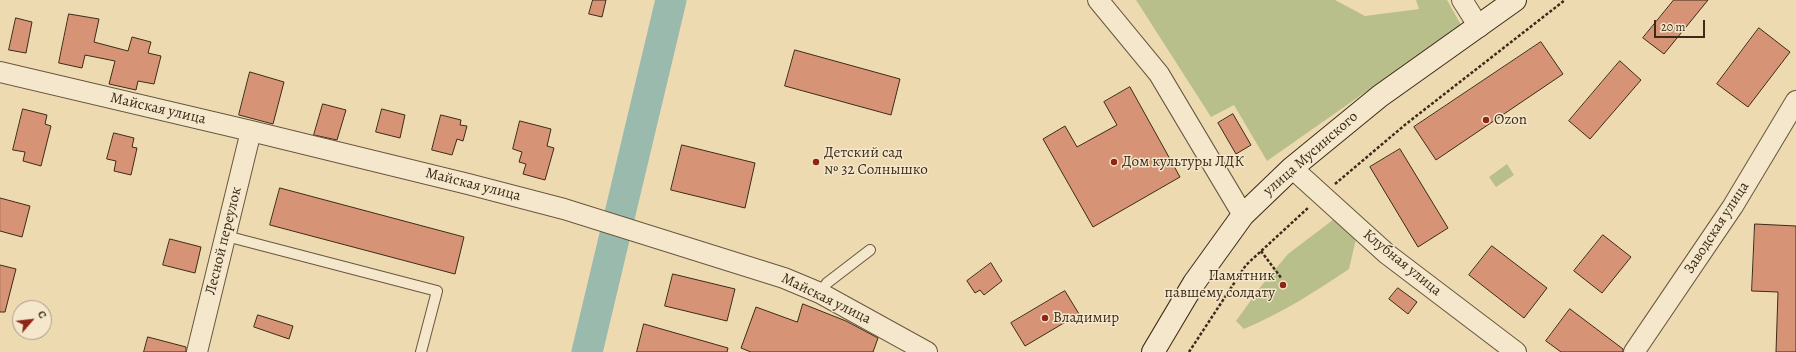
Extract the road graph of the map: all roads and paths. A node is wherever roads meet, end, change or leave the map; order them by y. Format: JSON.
{"nodes":[{"id":1,"x":1098,"y":0,"type":"edge"},
{"id":2,"x":1462,"y":0,"type":"edge"},
{"id":3,"x":1515,"y":0,"type":"edge"},
{"id":4,"x":1565,"y":0,"type":"edge"},
{"id":5,"x":1479,"y":27,"type":"junction"},
{"id":6,"x":0,"y":73,"type":"edge"},
{"id":7,"x":1796,"y":101,"type":"edge"},
{"id":8,"x":251,"y":131,"type":"junction"},
{"id":9,"x":1292,"y":168,"type":"junction"},
{"id":10,"x":1322,"y":195,"type":"junction"},
{"id":11,"x":1243,"y":215,"type":"junction"},
{"id":12,"x":226,"y":236,"type":"junction"},
{"id":13,"x":870,"y":250,"type":"dead end"},
{"id":14,"x":1261,"y":251,"type":"junction"},
{"id":15,"x":1282,"y":279,"type":"dead end"},
{"id":16,"x":820,"y":293,"type":"junction"},
{"id":17,"x":197,"y":352,"type":"edge"},
{"id":18,"x":421,"y":352,"type":"edge"},
{"id":19,"x":927,"y":352,"type":"edge"},
{"id":20,"x":1153,"y":352,"type":"edge"},
{"id":21,"x":1189,"y":352,"type":"edge"},
{"id":22,"x":1516,"y":352,"type":"edge"},
{"id":23,"x":1634,"y":352,"type":"edge"}],
"edges":[{"from":1,"to":11,"type":"street"},
{"from":2,"to":5,"type":"street"},
{"from":3,"to":5,"type":"street","name":"улица Мусинского"},
{"from":4,"to":10,"type":"path"},
{"from":5,"to":9,"type":"street","name":"улица Мусинского"},
{"from":6,"to":8,"type":"street","name":"Майская улица"},
{"from":7,"to":23,"type":"street","name":"Заводская улица"},
{"from":8,"to":12,"type":"street","name":"Лесной переулок"},
{"from":8,"to":16,"type":"street","name":"Майская улица"},
{"from":9,"to":10,"type":"street","name":"Клубная улица"},
{"from":9,"to":11,"type":"street","name":"улица Мусинского"},
{"from":10,"to":14,"type":"path"},
{"from":10,"to":22,"type":"street","name":"Клубная улица"},
{"from":11,"to":20,"type":"street","name":"улица Мусинского"},
{"from":12,"to":17,"type":"street","name":"Лесной переулок"},
{"from":12,"to":18,"type":"lane"},
{"from":13,"to":16,"type":"lane"},
{"from":14,"to":15,"type":"path"},
{"from":14,"to":21,"type":"path"},
{"from":16,"to":19,"type":"street","name":"Майская улица"}]}
